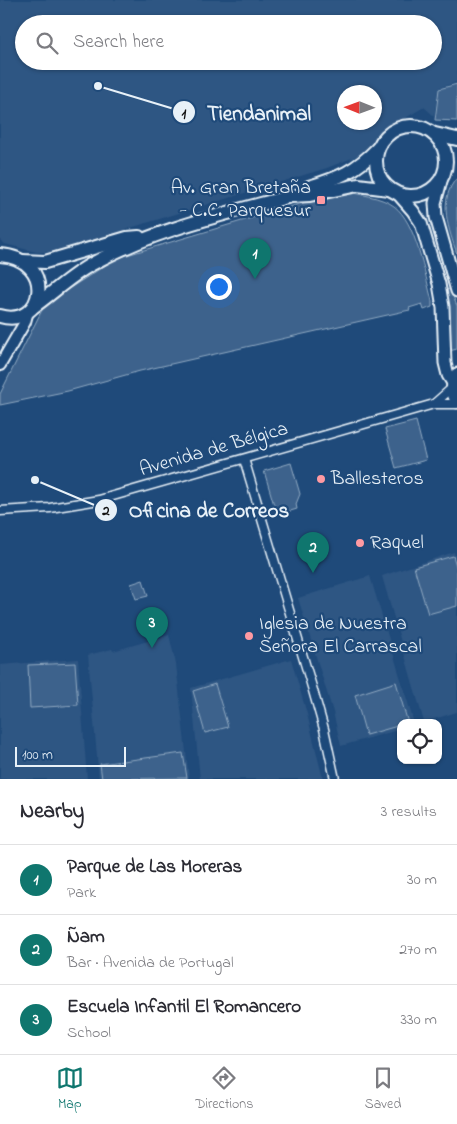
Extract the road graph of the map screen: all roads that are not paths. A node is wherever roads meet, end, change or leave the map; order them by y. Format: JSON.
{"nodes":[{"id":1,"x":435,"y":134,"type":"junction"},
{"id":2,"x":457,"y":139,"type":"edge"},
{"id":3,"x":378,"y":148,"type":"junction"},
{"id":4,"x":457,"y":162,"type":"edge"},
{"id":5,"x":443,"y":177,"type":"junction"},
{"id":6,"x":394,"y":192,"type":"junction"},
{"id":7,"x":291,"y":196,"type":"junction"},
{"id":8,"x":156,"y":234,"type":"junction"},
{"id":9,"x":0,"y":249,"type":"edge"},
{"id":10,"x":11,"y":258,"type":"edge"},
{"id":11,"x":457,"y":291,"type":"edge"},
{"id":12,"x":31,"y":309,"type":"junction"},
{"id":13,"x":0,"y":316,"type":"edge"},
{"id":14,"x":0,"y":364,"type":"edge"},
{"id":15,"x":454,"y":382,"type":"edge"},
{"id":16,"x":457,"y":403,"type":"edge"},
{"id":17,"x":434,"y":404,"type":"junction"},
{"id":18,"x":244,"y":459,"type":"junction"},
{"id":19,"x":0,"y":511,"type":"edge"},
{"id":20,"x":335,"y":779,"type":"edge"}],
"edges":[{"from":1,"to":2,"type":"main road"},
{"from":1,"to":3,"type":"main road"},
{"from":1,"to":5,"type":"main road"},
{"from":3,"to":6,"type":"main road"},
{"from":3,"to":7,"type":"main road"},
{"from":4,"to":5,"type":"main road"},
{"from":5,"to":6,"type":"main road"},
{"from":5,"to":11,"type":"main road"},
{"from":6,"to":7,"type":"main road"},
{"from":6,"to":15,"type":"main road"},
{"from":7,"to":8,"type":"main road"},
{"from":8,"to":10,"type":"main road"},
{"from":8,"to":12,"type":"main road"},
{"from":9,"to":10,"type":"street"},
{"from":10,"to":12,"type":"main road"},
{"from":12,"to":13,"type":"main road"},
{"from":12,"to":14,"type":"street"},
{"from":15,"to":16,"type":"main road"},
{"from":15,"to":17,"type":"street"},
{"from":16,"to":17,"type":"street"},
{"from":17,"to":18,"type":"street","name":"Avenida de Bélgica"},
{"from":18,"to":19,"type":"street","name":"Avenida de Bélgica"},
{"from":18,"to":20,"type":"street"}]}
